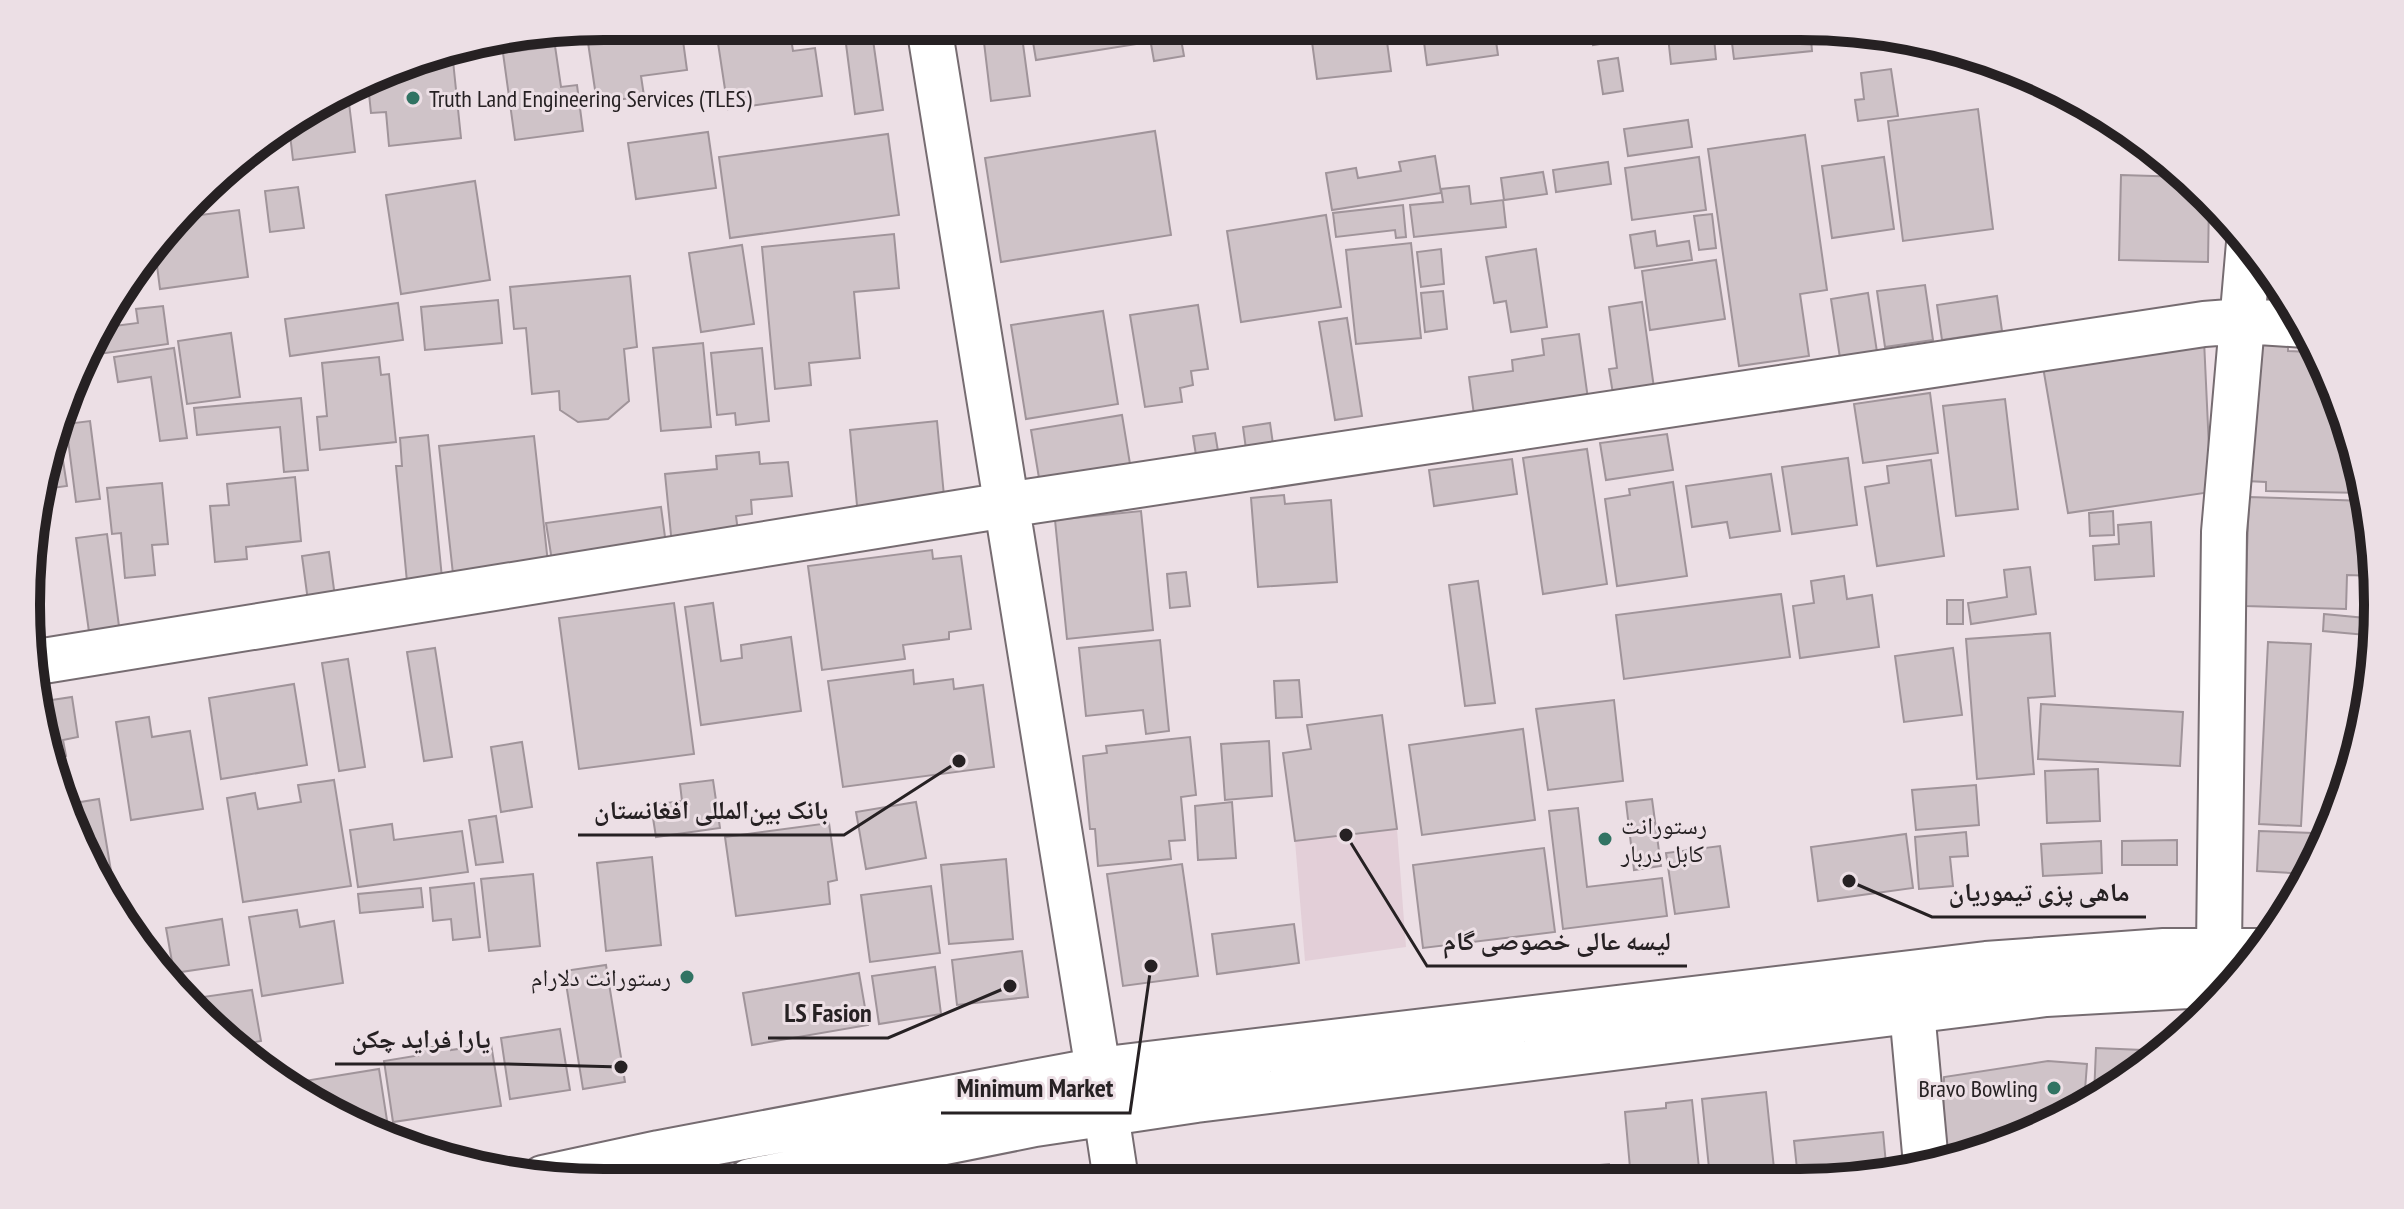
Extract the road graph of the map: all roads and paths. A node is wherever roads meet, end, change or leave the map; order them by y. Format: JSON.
{"nodes":[{"id":1,"x":931,"y":40,"type":"edge"},
{"id":2,"x":2248,"y":262,"type":"edge"},
{"id":3,"x":2243,"y":321,"type":"junction"},
{"id":4,"x":2289,"y":324,"type":"edge"},
{"id":5,"x":1006,"y":505,"type":"junction"},
{"id":6,"x":43,"y":661,"type":"edge"},
{"id":7,"x":2236,"y":962,"type":"edge"},
{"id":8,"x":2236,"y":963,"type":"edge"},
{"id":9,"x":2235,"y":964,"type":"edge"},
{"id":10,"x":1912,"y":1011,"type":"junction"},
{"id":11,"x":1098,"y":1070,"type":"junction"},
{"id":12,"x":1106,"y":1114,"type":"junction"},
{"id":13,"x":1925,"y":1155,"type":"edge"},
{"id":14,"x":587,"y":1169,"type":"edge"},
{"id":15,"x":810,"y":1169,"type":"edge"},
{"id":16,"x":1114,"y":1169,"type":"edge"}],
"edges":[{"from":1,"to":5,"type":"street"},
{"from":2,"to":3,"type":"street"},
{"from":3,"to":4,"type":"street"},
{"from":3,"to":5,"type":"street"},
{"from":3,"to":7,"type":"street"},
{"from":5,"to":6,"type":"street"},
{"from":5,"to":11,"type":"street"},
{"from":8,"to":11,"type":"street"},
{"from":9,"to":10,"type":"street"},
{"from":10,"to":12,"type":"street"},
{"from":10,"to":13,"type":"street"},
{"from":11,"to":14,"type":"street"},
{"from":12,"to":15,"type":"street"},
{"from":12,"to":16,"type":"street"}]}
